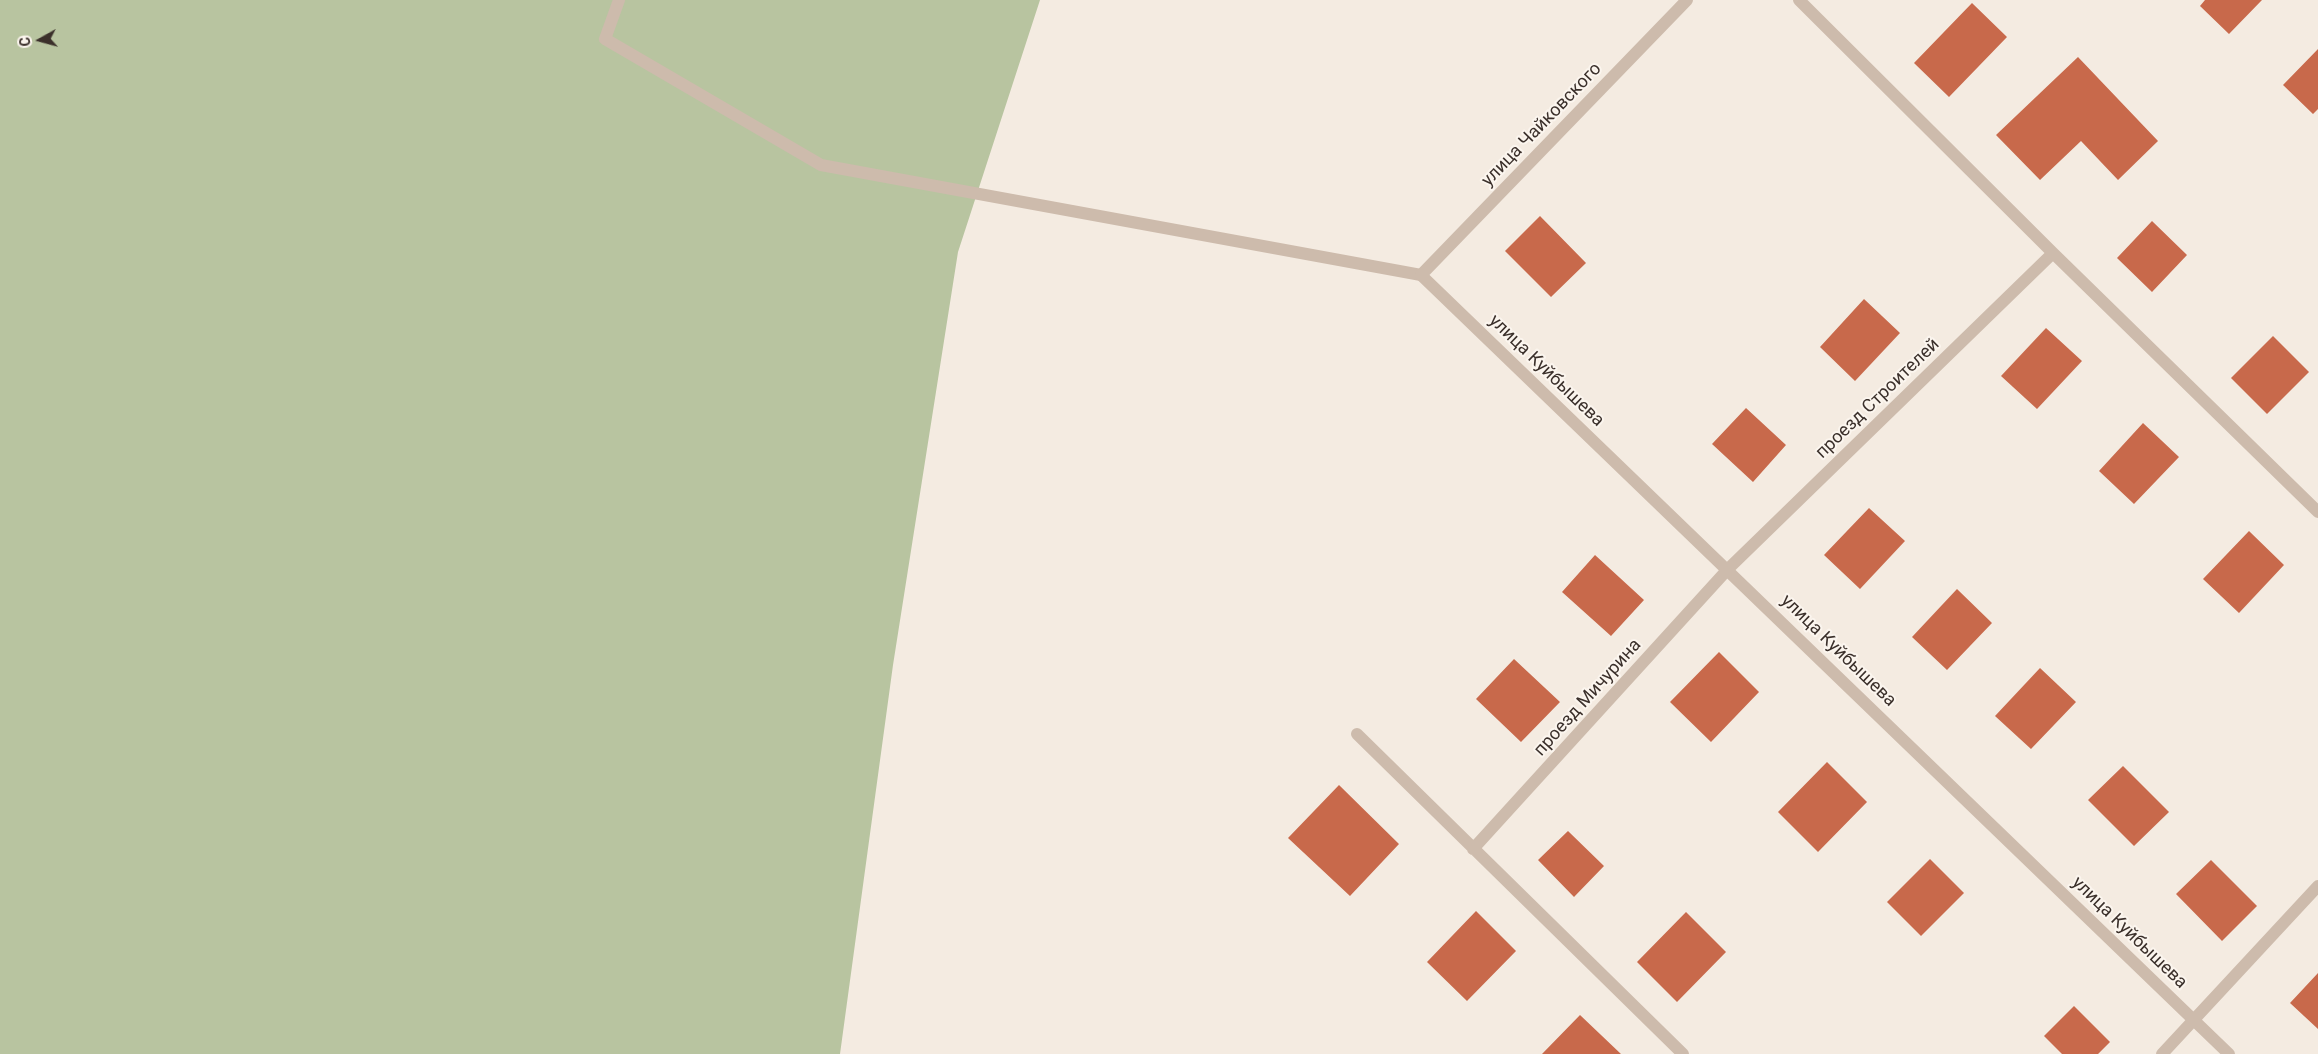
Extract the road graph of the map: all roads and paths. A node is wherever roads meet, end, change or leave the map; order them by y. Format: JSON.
{"nodes":[{"id":1,"x":619,"y":0,"type":"edge"},
{"id":2,"x":1687,"y":0,"type":"edge"},
{"id":3,"x":1799,"y":0,"type":"edge"},
{"id":4,"x":2053,"y":253,"type":"junction"},
{"id":5,"x":1421,"y":275,"type":"junction"},
{"id":6,"x":2318,"y":512,"type":"edge"},
{"id":7,"x":1728,"y":569,"type":"junction"},
{"id":8,"x":1357,"y":734,"type":"dead end"},
{"id":9,"x":1473,"y":849,"type":"junction"},
{"id":10,"x":2318,"y":886,"type":"edge"},
{"id":11,"x":2194,"y":1020,"type":"junction"},
{"id":12,"x":1683,"y":1054,"type":"edge"},
{"id":13,"x":2162,"y":1054,"type":"edge"},
{"id":14,"x":2229,"y":1054,"type":"edge"}],
"edges":[{"from":1,"to":5,"type":"street"},
{"from":2,"to":5,"type":"street","name":"улица Чайковского"},
{"from":3,"to":4,"type":"street"},
{"from":4,"to":6,"type":"street"},
{"from":4,"to":7,"type":"street","name":"проезд Строителей"},
{"from":5,"to":7,"type":"street","name":"улица Куйбышева"},
{"from":7,"to":9,"type":"street","name":"проезд Мичурина"},
{"from":7,"to":11,"type":"street","name":"улица Куйбышева"},
{"from":8,"to":9,"type":"street"},
{"from":9,"to":12,"type":"street"},
{"from":10,"to":11,"type":"street"},
{"from":11,"to":13,"type":"street"},
{"from":11,"to":14,"type":"street","name":"улица Куйбышева"}]}
